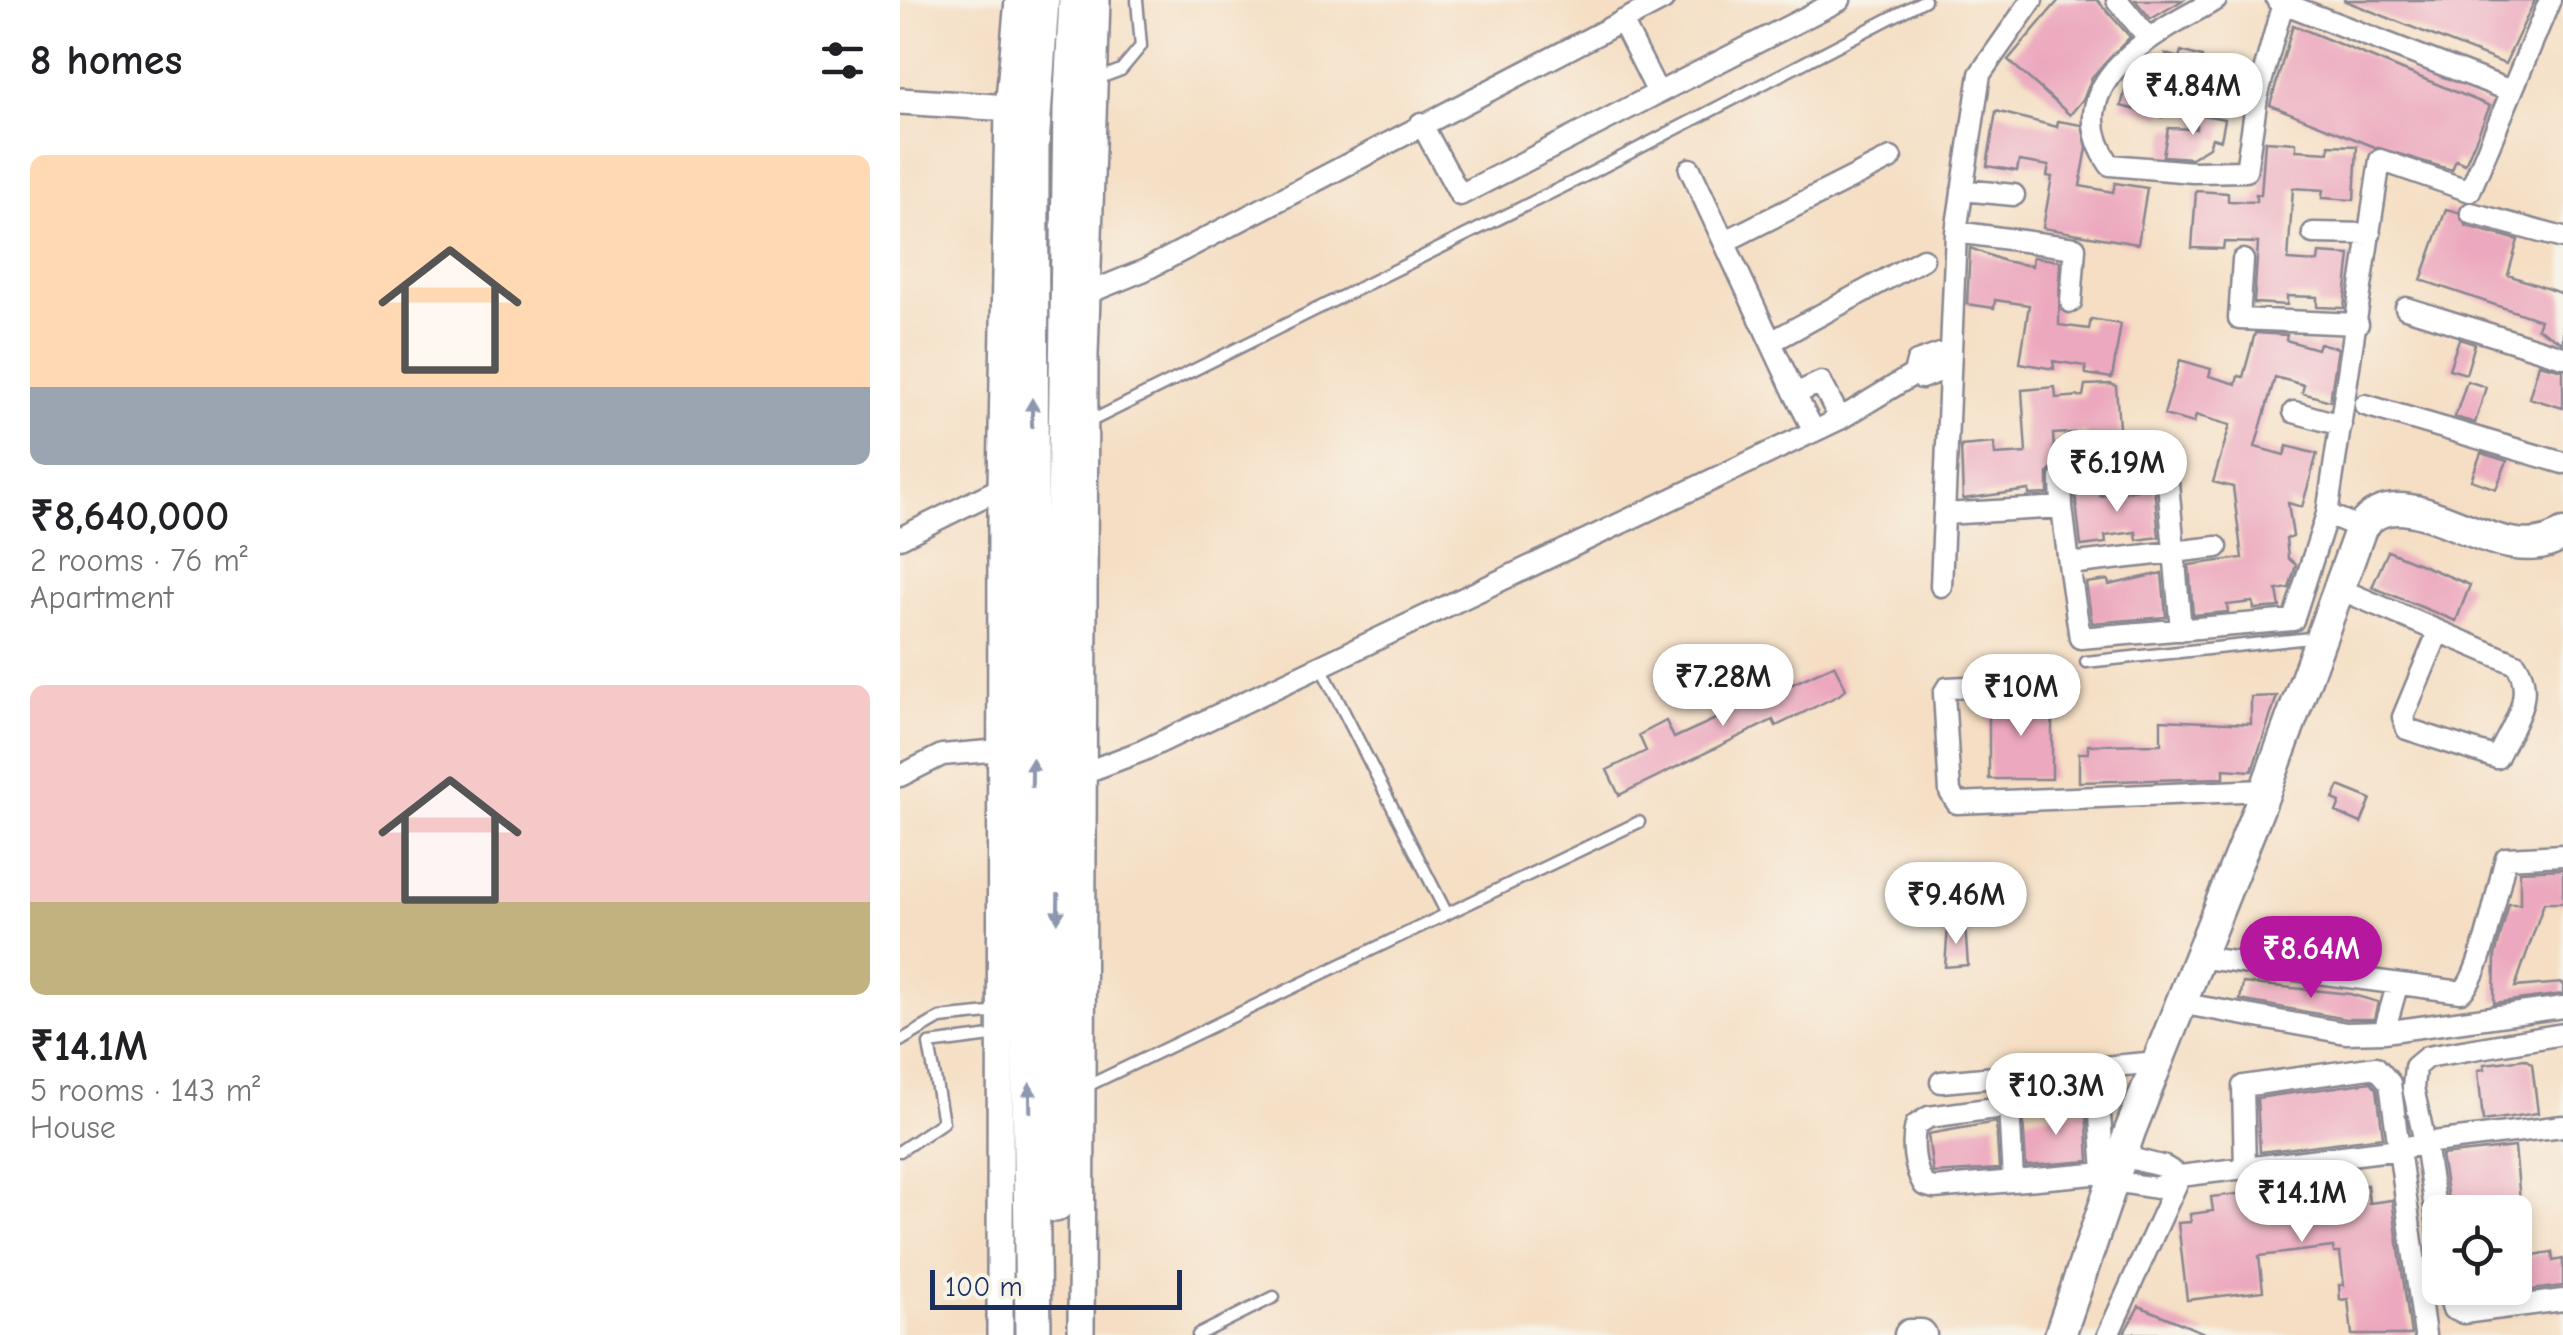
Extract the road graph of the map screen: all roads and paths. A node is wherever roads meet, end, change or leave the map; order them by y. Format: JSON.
{"nodes":[{"id":1,"x":1018,"y":0,"type":"edge"},
{"id":2,"x":1040,"y":0,"type":"edge"},
{"id":3,"x":1077,"y":0,"type":"edge"},
{"id":4,"x":1097,"y":0,"type":"edge"},
{"id":5,"x":1137,"y":0,"type":"edge"},
{"id":6,"x":1663,"y":0,"type":"edge"},
{"id":7,"x":1840,"y":0,"type":"edge"},
{"id":8,"x":1925,"y":0,"type":"edge"},
{"id":9,"x":2032,"y":0,"type":"edge"},
{"id":10,"x":2116,"y":0,"type":"edge"},
{"id":11,"x":2216,"y":0,"type":"edge"},
{"id":12,"x":2550,"y":0,"type":"edge"},
{"id":13,"x":2280,"y":1,"type":"edge"},
{"id":14,"x":1622,"y":21,"type":"junction"},
{"id":15,"x":2147,"y":36,"type":"junction"},
{"id":16,"x":1094,"y":80,"type":"junction"},
{"id":17,"x":2511,"y":90,"type":"junction"},
{"id":18,"x":1658,"y":92,"type":"junction"},
{"id":19,"x":900,"y":102,"type":"edge"},
{"id":20,"x":1020,"y":110,"type":"junction"},
{"id":21,"x":1081,"y":111,"type":"junction"},
{"id":22,"x":1421,"y":123,"type":"junction"},
{"id":23,"x":1891,"y":158,"type":"dead end"},
{"id":24,"x":1690,"y":169,"type":"dead end"},
{"id":25,"x":1962,"y":190,"type":"junction"},
{"id":26,"x":2014,"y":196,"type":"dead end"},
{"id":27,"x":2471,"y":213,"type":"dead end"},
{"id":28,"x":1956,"y":232,"type":"junction"},
{"id":29,"x":2312,"y":233,"type":"dead end"},
{"id":30,"x":2370,"y":234,"type":"junction"},
{"id":31,"x":2563,"y":238,"type":"edge"},
{"id":32,"x":1724,"y":242,"type":"junction"},
{"id":33,"x":1923,"y":258,"type":"dead end"},
{"id":34,"x":2244,"y":260,"type":"dead end"},
{"id":35,"x":1088,"y":293,"type":"junction"},
{"id":36,"x":2071,"y":302,"type":"dead end"},
{"id":37,"x":2406,"y":308,"type":"dead end"},
{"id":38,"x":2358,"y":324,"type":"junction"},
{"id":39,"x":1770,"y":342,"type":"junction"},
{"id":40,"x":2563,"y":356,"type":"edge"},
{"id":41,"x":1948,"y":359,"type":"junction"},
{"id":42,"x":1795,"y":394,"type":"junction"},
{"id":43,"x":2365,"y":405,"type":"dead end"},
{"id":44,"x":2294,"y":412,"type":"dead end"},
{"id":45,"x":1840,"y":419,"type":"junction"},
{"id":46,"x":1086,"y":423,"type":"junction"},
{"id":47,"x":2342,"y":426,"type":"junction"},
{"id":48,"x":1814,"y":432,"type":"junction"},
{"id":49,"x":2563,"y":464,"type":"edge"},
{"id":50,"x":1016,"y":487,"type":"junction"},
{"id":51,"x":2062,"y":507,"type":"junction"},
{"id":52,"x":1944,"y":514,"type":"junction"},
{"id":53,"x":2327,"y":514,"type":"junction"},
{"id":54,"x":2361,"y":528,"type":"junction"},
{"id":55,"x":2563,"y":534,"type":"edge"},
{"id":56,"x":900,"y":538,"type":"edge"},
{"id":57,"x":2217,"y":547,"type":"dead end"},
{"id":58,"x":2174,"y":552,"type":"junction"},
{"id":59,"x":2069,"y":564,"type":"junction"},
{"id":60,"x":1941,"y":586,"type":"dead end"},
{"id":61,"x":2337,"y":588,"type":"junction"},
{"id":62,"x":2181,"y":630,"type":"junction"},
{"id":63,"x":2438,"y":633,"type":"junction"},
{"id":64,"x":2320,"y":637,"type":"junction"},
{"id":65,"x":2086,"y":662,"type":"dead end"},
{"id":66,"x":1321,"y":666,"type":"junction"},
{"id":67,"x":2048,"y":683,"type":"dead end"},
{"id":68,"x":1001,"y":750,"type":"junction"},
{"id":69,"x":1086,"y":772,"type":"junction"},
{"id":70,"x":900,"y":776,"type":"edge"},
{"id":71,"x":2265,"y":790,"type":"junction"},
{"id":72,"x":1639,"y":822,"type":"dead end"},
{"id":73,"x":2563,"y":855,"type":"edge"},
{"id":74,"x":1447,"y":914,"type":"junction"},
{"id":75,"x":2196,"y":957,"type":"junction"},
{"id":76,"x":2397,"y":986,"type":"junction"},
{"id":77,"x":2179,"y":1003,"type":"junction"},
{"id":78,"x":2563,"y":1007,"type":"edge"},
{"id":79,"x":1000,"y":1023,"type":"junction"},
{"id":80,"x":2384,"y":1032,"type":"junction"},
{"id":81,"x":2563,"y":1034,"type":"edge"},
{"id":82,"x":900,"y":1041,"type":"edge"},
{"id":83,"x":2157,"y":1062,"type":"junction"},
{"id":84,"x":1941,"y":1082,"type":"dead end"},
{"id":85,"x":1082,"y":1088,"type":"junction"},
{"id":86,"x":2009,"y":1106,"type":"junction"},
{"id":87,"x":2563,"y":1126,"type":"edge"},
{"id":88,"x":2425,"y":1143,"type":"junction"},
{"id":89,"x":2400,"y":1148,"type":"junction"},
{"id":90,"x":900,"y":1151,"type":"edge"},
{"id":91,"x":2245,"y":1168,"type":"junction"},
{"id":92,"x":2114,"y":1170,"type":"junction"},
{"id":93,"x":2180,"y":1176,"type":"junction"},
{"id":94,"x":2012,"y":1180,"type":"junction"},
{"id":95,"x":2433,"y":1195,"type":"edge"},
{"id":96,"x":1274,"y":1297,"type":"dead end"},
{"id":97,"x":2563,"y":1300,"type":"edge"},
{"id":98,"x":2532,"y":1304,"type":"edge"},
{"id":99,"x":2451,"y":1305,"type":"edge"},
{"id":100,"x":2527,"y":1305,"type":"edge"},
{"id":101,"x":1000,"y":1335,"type":"edge"},
{"id":102,"x":1033,"y":1335,"type":"edge"},
{"id":103,"x":1056,"y":1335,"type":"edge"},
{"id":104,"x":1081,"y":1335,"type":"edge"},
{"id":105,"x":1198,"y":1335,"type":"edge"},
{"id":106,"x":1910,"y":1335,"type":"edge"},
{"id":107,"x":1921,"y":1335,"type":"edge"},
{"id":108,"x":2060,"y":1335,"type":"edge"},
{"id":109,"x":2108,"y":1335,"type":"edge"},
{"id":110,"x":2425,"y":1335,"type":"edge"}],
"edges":[{"from":1,"to":20,"type":"street"},
{"from":2,"to":20,"type":"highway"},
{"from":3,"to":21,"type":"highway"},
{"from":4,"to":16,"type":"street"},
{"from":5,"to":16,"type":"lane"},
{"from":6,"to":14,"type":"street"},
{"from":7,"to":18,"type":"street"},
{"from":8,"to":46,"type":"lane"},
{"from":9,"to":25,"type":"street"},
{"from":10,"to":15,"type":"street"},
{"from":11,"to":15,"type":"street"},
{"from":12,"to":17,"type":"street"},
{"from":13,"to":15,"type":"street"},
{"from":13,"to":17,"type":"street"},
{"from":14,"to":18,"type":"street"},
{"from":14,"to":22,"type":"street"},
{"from":16,"to":21,"type":"street"},
{"from":17,"to":30,"type":"street"},
{"from":18,"to":22,"type":"street"},
{"from":19,"to":20,"type":"street"},
{"from":20,"to":21,"type":"street"},
{"from":20,"to":50,"type":"highway"},
{"from":21,"to":35,"type":"street"},
{"from":21,"to":103,"type":"highway","one_way":true},
{"from":22,"to":35,"type":"street"},
{"from":23,"to":32,"type":"street"},
{"from":24,"to":32,"type":"street"},
{"from":25,"to":26,"type":"street"},
{"from":25,"to":28,"type":"street"},
{"from":27,"to":31,"type":"street"},
{"from":28,"to":36,"type":"street"},
{"from":28,"to":41,"type":"street"},
{"from":29,"to":30,"type":"street"},
{"from":30,"to":38,"type":"street"},
{"from":32,"to":39,"type":"street"},
{"from":33,"to":39,"type":"street"},
{"from":34,"to":38,"type":"street"},
{"from":35,"to":46,"type":"street"},
{"from":37,"to":40,"type":"street"},
{"from":38,"to":47,"type":"street"},
{"from":39,"to":42,"type":"street"},
{"from":41,"to":45,"type":"street"},
{"from":41,"to":52,"type":"street"},
{"from":42,"to":45,"type":"street"},
{"from":42,"to":48,"type":"street"},
{"from":43,"to":49,"type":"street"},
{"from":44,"to":47,"type":"street"},
{"from":45,"to":48,"type":"street"},
{"from":46,"to":69,"type":"street"},
{"from":47,"to":53,"type":"street"},
{"from":48,"to":66,"type":"street"},
{"from":50,"to":56,"type":"street"},
{"from":50,"to":68,"type":"street"},
{"from":102,"to":50,"type":"highway","one_way":true},
{"from":51,"to":52,"type":"street"},
{"from":51,"to":58,"type":"street"},
{"from":51,"to":59,"type":"street"},
{"from":52,"to":60,"type":"street"},
{"from":53,"to":54,"type":"street"},
{"from":53,"to":62,"type":"street"},
{"from":54,"to":55,"type":"main road"},
{"from":54,"to":61,"type":"main road"},
{"from":57,"to":58,"type":"street"},
{"from":58,"to":59,"type":"street"},
{"from":58,"to":62,"type":"street"},
{"from":59,"to":62,"type":"street"},
{"from":61,"to":63,"type":"street"},
{"from":61,"to":64,"type":"main road"},
{"from":63,"to":63,"type":"street"},
{"from":64,"to":65,"type":"lane"},
{"from":64,"to":71,"type":"main road"},
{"from":66,"to":69,"type":"street"},
{"from":66,"to":74,"type":"lane"},
{"from":67,"to":71,"type":"street"},
{"from":68,"to":70,"type":"street"},
{"from":68,"to":79,"type":"street"},
{"from":69,"to":85,"type":"street"},
{"from":71,"to":75,"type":"main road"},
{"from":72,"to":74,"type":"lane"},
{"from":73,"to":76,"type":"street"},
{"from":74,"to":85,"type":"lane"},
{"from":75,"to":76,"type":"street"},
{"from":75,"to":77,"type":"main road"},
{"from":76,"to":80,"type":"street"},
{"from":77,"to":80,"type":"street"},
{"from":77,"to":83,"type":"main road"},
{"from":78,"to":80,"type":"street"},
{"from":79,"to":82,"type":"lane"},
{"from":79,"to":90,"type":"lane"},
{"from":79,"to":101,"type":"street"},
{"from":81,"to":88,"type":"street"},
{"from":83,"to":84,"type":"street"},
{"from":83,"to":92,"type":"main road"},
{"from":85,"to":104,"type":"street"},
{"from":86,"to":92,"type":"street"},
{"from":86,"to":94,"type":"street"},
{"from":86,"to":94,"type":"street"},
{"from":87,"to":88,"type":"street"},
{"from":88,"to":89,"type":"street"},
{"from":88,"to":95,"type":"street"},
{"from":89,"to":91,"type":"street"},
{"from":89,"to":91,"type":"street"},
{"from":89,"to":110,"type":"street"},
{"from":91,"to":93,"type":"street"},
{"from":92,"to":93,"type":"street"},
{"from":92,"to":94,"type":"street"},
{"from":92,"to":108,"type":"main road"},
{"from":93,"to":109,"type":"street"},
{"from":96,"to":105,"type":"lane"},
{"from":97,"to":98,"type":"street"},
{"from":99,"to":100,"type":"street"},
{"from":106,"to":107,"type":"main road"}]}
